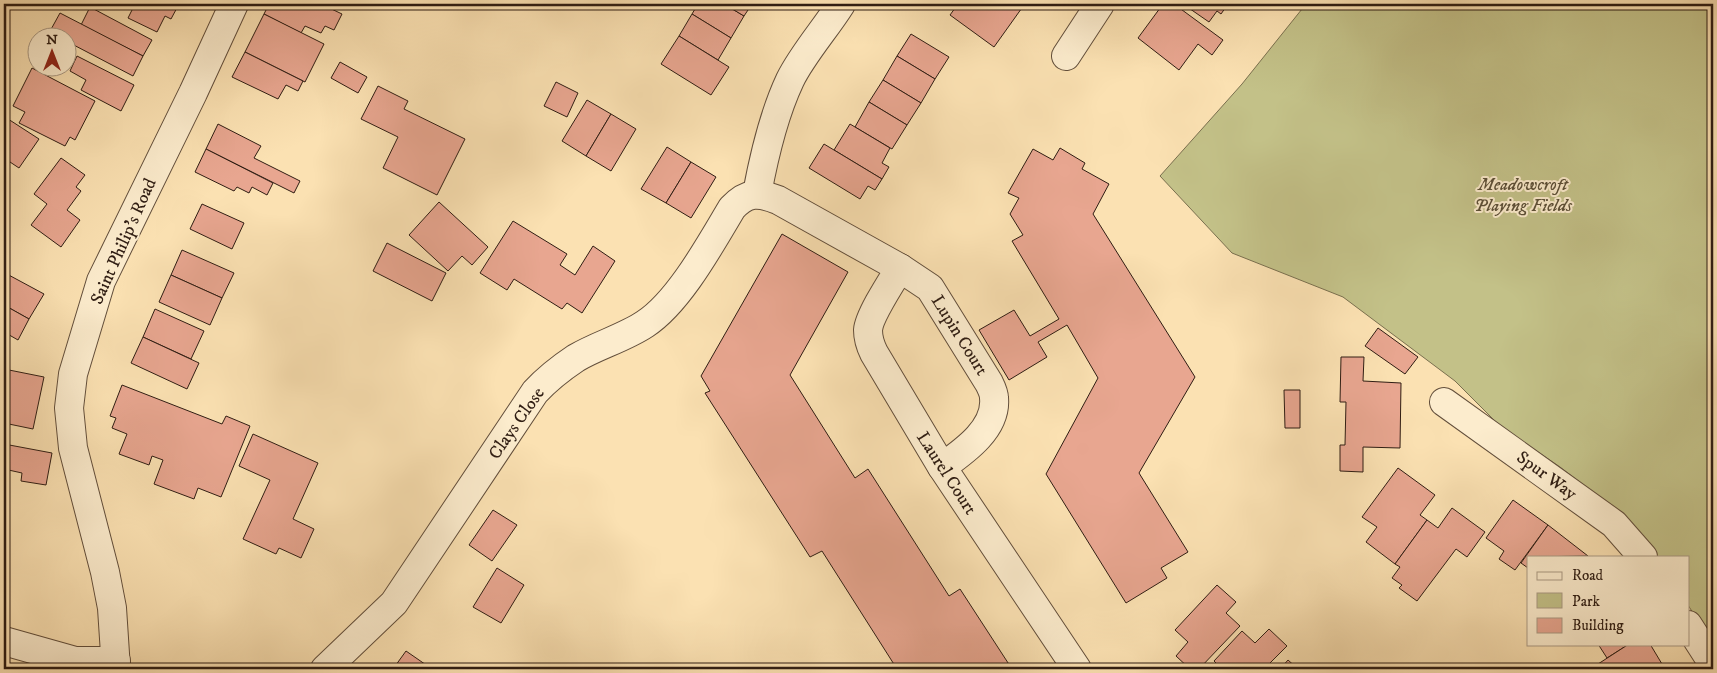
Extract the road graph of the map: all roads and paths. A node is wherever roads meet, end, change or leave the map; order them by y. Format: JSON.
{"nodes":[{"id":1,"x":234,"y":4,"type":"edge"},
{"id":2,"x":841,"y":4,"type":"edge"},
{"id":3,"x":1100,"y":4,"type":"edge"},
{"id":4,"x":1066,"y":56,"type":"dead end"},
{"id":5,"x":758,"y":194,"type":"junction"},
{"id":6,"x":900,"y":268,"type":"junction"},
{"id":7,"x":1444,"y":402,"type":"dead end"},
{"id":8,"x":942,"y":467,"type":"junction"},
{"id":9,"x":1642,"y":556,"type":"edge"},
{"id":10,"x":1690,"y":628,"type":"edge"},
{"id":11,"x":4,"y":641,"type":"edge"},
{"id":12,"x":1713,"y":664,"type":"edge"},
{"id":13,"x":116,"y":665,"type":"edge"},
{"id":14,"x":325,"y":669,"type":"edge"},
{"id":15,"x":1077,"y":669,"type":"edge"}],
"edges":[{"from":1,"to":13,"type":"street","name":"Saint Philip's Road"},
{"from":2,"to":5,"type":"street"},
{"from":3,"to":4,"type":"street"},
{"from":5,"to":6,"type":"street","name":"Lupin Court"},
{"from":5,"to":14,"type":"street","name":"Clays Close"},
{"from":6,"to":8,"type":"street","name":"Laurel Court"},
{"from":6,"to":8,"type":"street","name":"Lupin Court"},
{"from":7,"to":9,"type":"street","name":"Spur Way"},
{"from":8,"to":15,"type":"street","name":"Laurel Court"},
{"from":10,"to":12,"type":"street"},
{"from":11,"to":13,"type":"street"}]}
